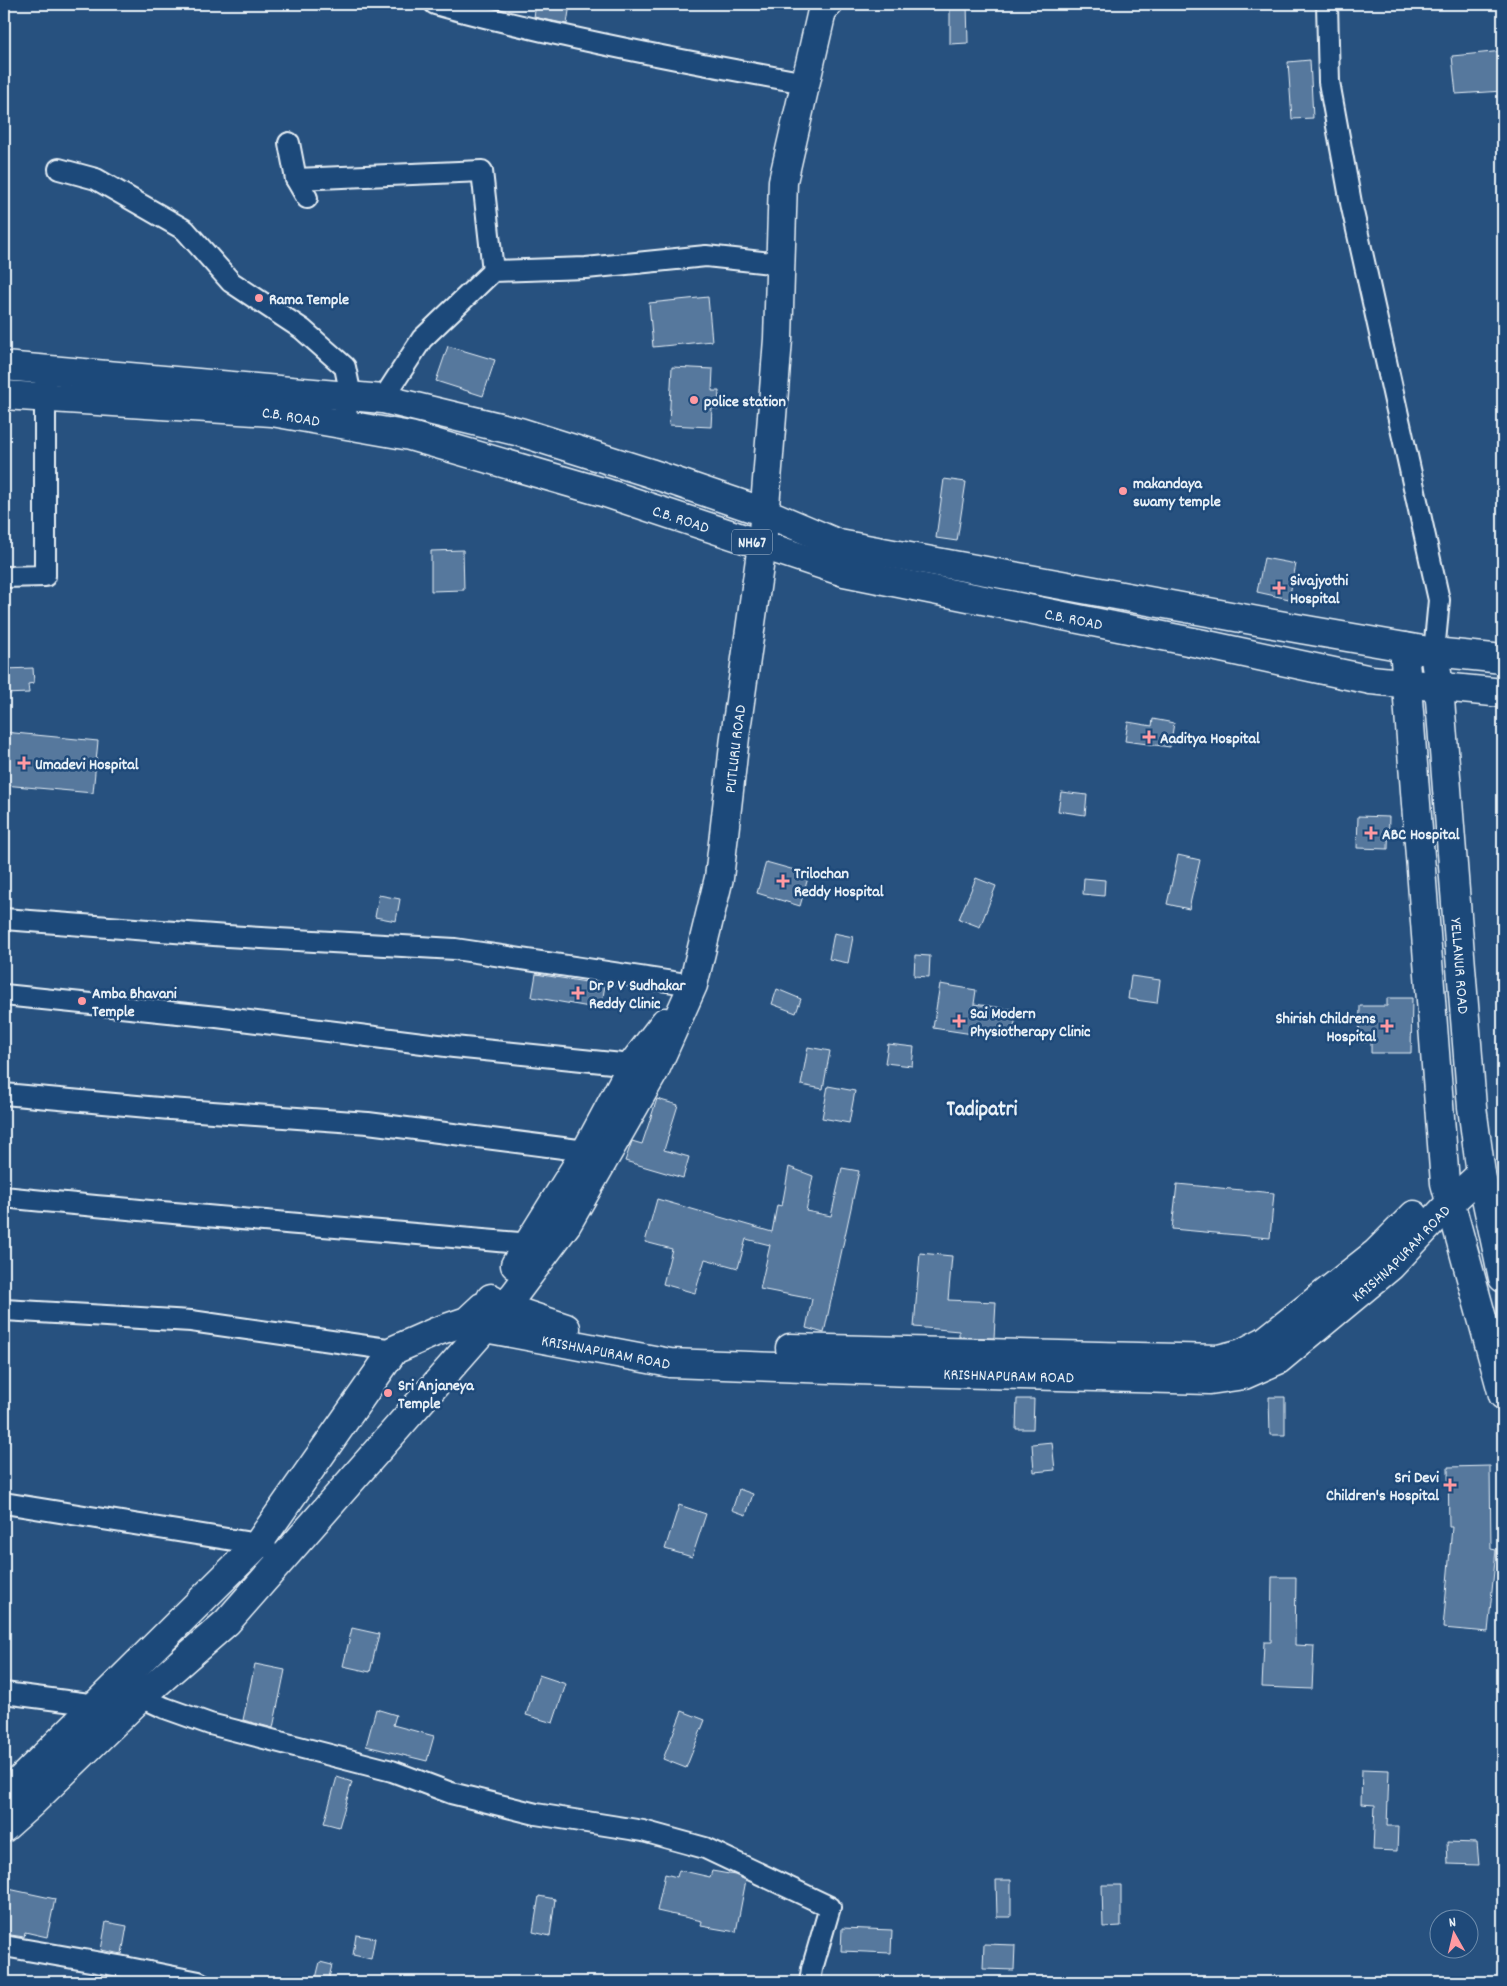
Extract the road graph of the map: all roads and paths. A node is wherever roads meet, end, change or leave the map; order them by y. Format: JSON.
{"nodes":[{"id":1,"x":435,"y":4,"type":"edge"},
{"id":2,"x":1327,"y":4,"type":"edge"},
{"id":3,"x":824,"y":6,"type":"edge"},
{"id":4,"x":806,"y":83,"type":"junction"},
{"id":5,"x":289,"y":143,"type":"dead end"},
{"id":6,"x":59,"y":169,"type":"dead end"},
{"id":7,"x":296,"y":179,"type":"junction"},
{"id":8,"x":307,"y":198,"type":"dead end"},
{"id":9,"x":780,"y":264,"type":"junction"},
{"id":10,"x":493,"y":271,"type":"junction"},
{"id":11,"x":4,"y":366,"type":"edge"},
{"id":12,"x":45,"y":370,"type":"junction"},
{"id":13,"x":4,"y":394,"type":"edge"},
{"id":14,"x":351,"y":396,"type":"junction"},
{"id":15,"x":45,"y":397,"type":"junction"},
{"id":16,"x":383,"y":399,"type":"junction"},
{"id":17,"x":342,"y":424,"type":"junction"},
{"id":18,"x":764,"y":512,"type":"junction"},
{"id":19,"x":762,"y":545,"type":"junction"},
{"id":20,"x":4,"y":577,"type":"edge"},
{"id":21,"x":1404,"y":647,"type":"junction"},
{"id":22,"x":1434,"y":652,"type":"junction"},
{"id":23,"x":1503,"y":659,"type":"edge"},
{"id":24,"x":1406,"y":684,"type":"junction"},
{"id":25,"x":1439,"y":687,"type":"junction"},
{"id":26,"x":1503,"y":693,"type":"edge"},
{"id":27,"x":4,"y":919,"type":"edge"},
{"id":28,"x":693,"y":985,"type":"junction"},
{"id":29,"x":4,"y":996,"type":"edge"},
{"id":30,"x":632,"y":1065,"type":"junction"},
{"id":31,"x":4,"y":1094,"type":"edge"},
{"id":32,"x":586,"y":1152,"type":"junction"},
{"id":33,"x":1479,"y":1164,"type":"junction"},
{"id":34,"x":1447,"y":1193,"type":"junction"},
{"id":35,"x":4,"y":1197,"type":"edge"},
{"id":36,"x":530,"y":1244,"type":"junction"},
{"id":37,"x":1503,"y":1278,"type":"edge"},
{"id":38,"x":497,"y":1303,"type":"junction"},
{"id":39,"x":4,"y":1310,"type":"edge"},
{"id":40,"x":476,"y":1325,"type":"junction"},
{"id":41,"x":394,"y":1350,"type":"junction"},
{"id":42,"x":1503,"y":1395,"type":"edge"},
{"id":43,"x":4,"y":1503,"type":"edge"},
{"id":44,"x":258,"y":1544,"type":"junction"},
{"id":45,"x":287,"y":1556,"type":"junction"},
{"id":46,"x":116,"y":1686,"type":"junction"},
{"id":47,"x":4,"y":1692,"type":"edge"},
{"id":48,"x":141,"y":1697,"type":"junction"},
{"id":49,"x":97,"y":1705,"type":"junction"},
{"id":50,"x":4,"y":1796,"type":"edge"},
{"id":51,"x":4,"y":1828,"type":"edge"},
{"id":52,"x":4,"y":1946,"type":"edge"},
{"id":53,"x":199,"y":1982,"type":"edge"},
{"id":54,"x":810,"y":1982,"type":"edge"}],
"edges":[{"from":1,"to":4,"type":"street"},
{"from":2,"to":22,"type":"street"},
{"from":3,"to":4,"type":"main road","name":"PUTLURU ROAD"},
{"from":4,"to":9,"type":"main road","name":"PUTLURU ROAD"},
{"from":5,"to":7,"type":"street"},
{"from":6,"to":14,"type":"street"},
{"from":7,"to":8,"type":"street"},
{"from":7,"to":10,"type":"street"},
{"from":9,"to":10,"type":"street"},
{"from":9,"to":18,"type":"main road","name":"PUTLURU ROAD"},
{"from":10,"to":16,"type":"street"},
{"from":11,"to":12,"type":"main road","number":"NH67"},
{"from":12,"to":14,"type":"main road","number":"NH67"},
{"from":12,"to":15,"type":"street"},
{"from":13,"to":15,"type":"main road","name":"C.B. ROAD","number":"NH67"},
{"from":14,"to":16,"type":"main road","number":"NH67"},
{"from":14,"to":17,"type":"street"},
{"from":15,"to":17,"type":"main road","name":"C.B. ROAD","number":"NH67"},
{"from":15,"to":20,"type":"street"},
{"from":16,"to":18,"type":"main road","number":"NH67"},
{"from":17,"to":19,"type":"main road","name":"C.B. ROAD","number":"NH67"},
{"from":18,"to":19,"type":"main road","name":"PUTLURU ROAD"},
{"from":18,"to":21,"type":"main road","number":"NH67"},
{"from":19,"to":24,"type":"main road","name":"C.B. ROAD","number":"NH67"},
{"from":19,"to":28,"type":"main road","name":"PUTLURU ROAD"},
{"from":21,"to":22,"type":"main road","number":"NH67"},
{"from":21,"to":24,"type":"main road"},
{"from":22,"to":23,"type":"main road","number":"NH67"},
{"from":22,"to":25,"type":"main road","name":"YELLANUR ROAD"},
{"from":24,"to":25,"type":"main road","name":"C.B. ROAD","number":"NH67"},
{"from":24,"to":34,"type":"main road"},
{"from":25,"to":26,"type":"main road","name":"C.B. ROAD","number":"NH67"},
{"from":25,"to":33,"type":"main road","name":"YELLANUR ROAD"},
{"from":27,"to":28,"type":"street"},
{"from":28,"to":30,"type":"main road"},
{"from":28,"to":38,"type":"main road"},
{"from":29,"to":30,"type":"street"},
{"from":30,"to":32,"type":"main road"},
{"from":31,"to":32,"type":"street"},
{"from":32,"to":36,"type":"main road"},
{"from":33,"to":34,"type":"main road","name":"KRISHNAPURAM ROAD"},
{"from":33,"to":37,"type":"main road","name":"YELLANUR ROAD"},
{"from":34,"to":38,"type":"main road","name":"KRISHNAPURAM ROAD"},
{"from":34,"to":40,"type":"main road","name":"KRISHNAPURAM ROAD"},
{"from":34,"to":42,"type":"main road"},
{"from":35,"to":36,"type":"street"},
{"from":36,"to":38,"type":"main road"},
{"from":38,"to":40,"type":"main road"},
{"from":39,"to":41,"type":"street"},
{"from":40,"to":41,"type":"main road"},
{"from":40,"to":45,"type":"main road"},
{"from":41,"to":44,"type":"main road"},
{"from":43,"to":44,"type":"street"},
{"from":44,"to":45,"type":"street"},
{"from":44,"to":46,"type":"main road"},
{"from":45,"to":48,"type":"main road"},
{"from":46,"to":48,"type":"street"},
{"from":46,"to":49,"type":"main road"},
{"from":47,"to":49,"type":"street"},
{"from":48,"to":51,"type":"main road"},
{"from":48,"to":54,"type":"street"},
{"from":49,"to":50,"type":"main road"},
{"from":52,"to":53,"type":"street"}]}
